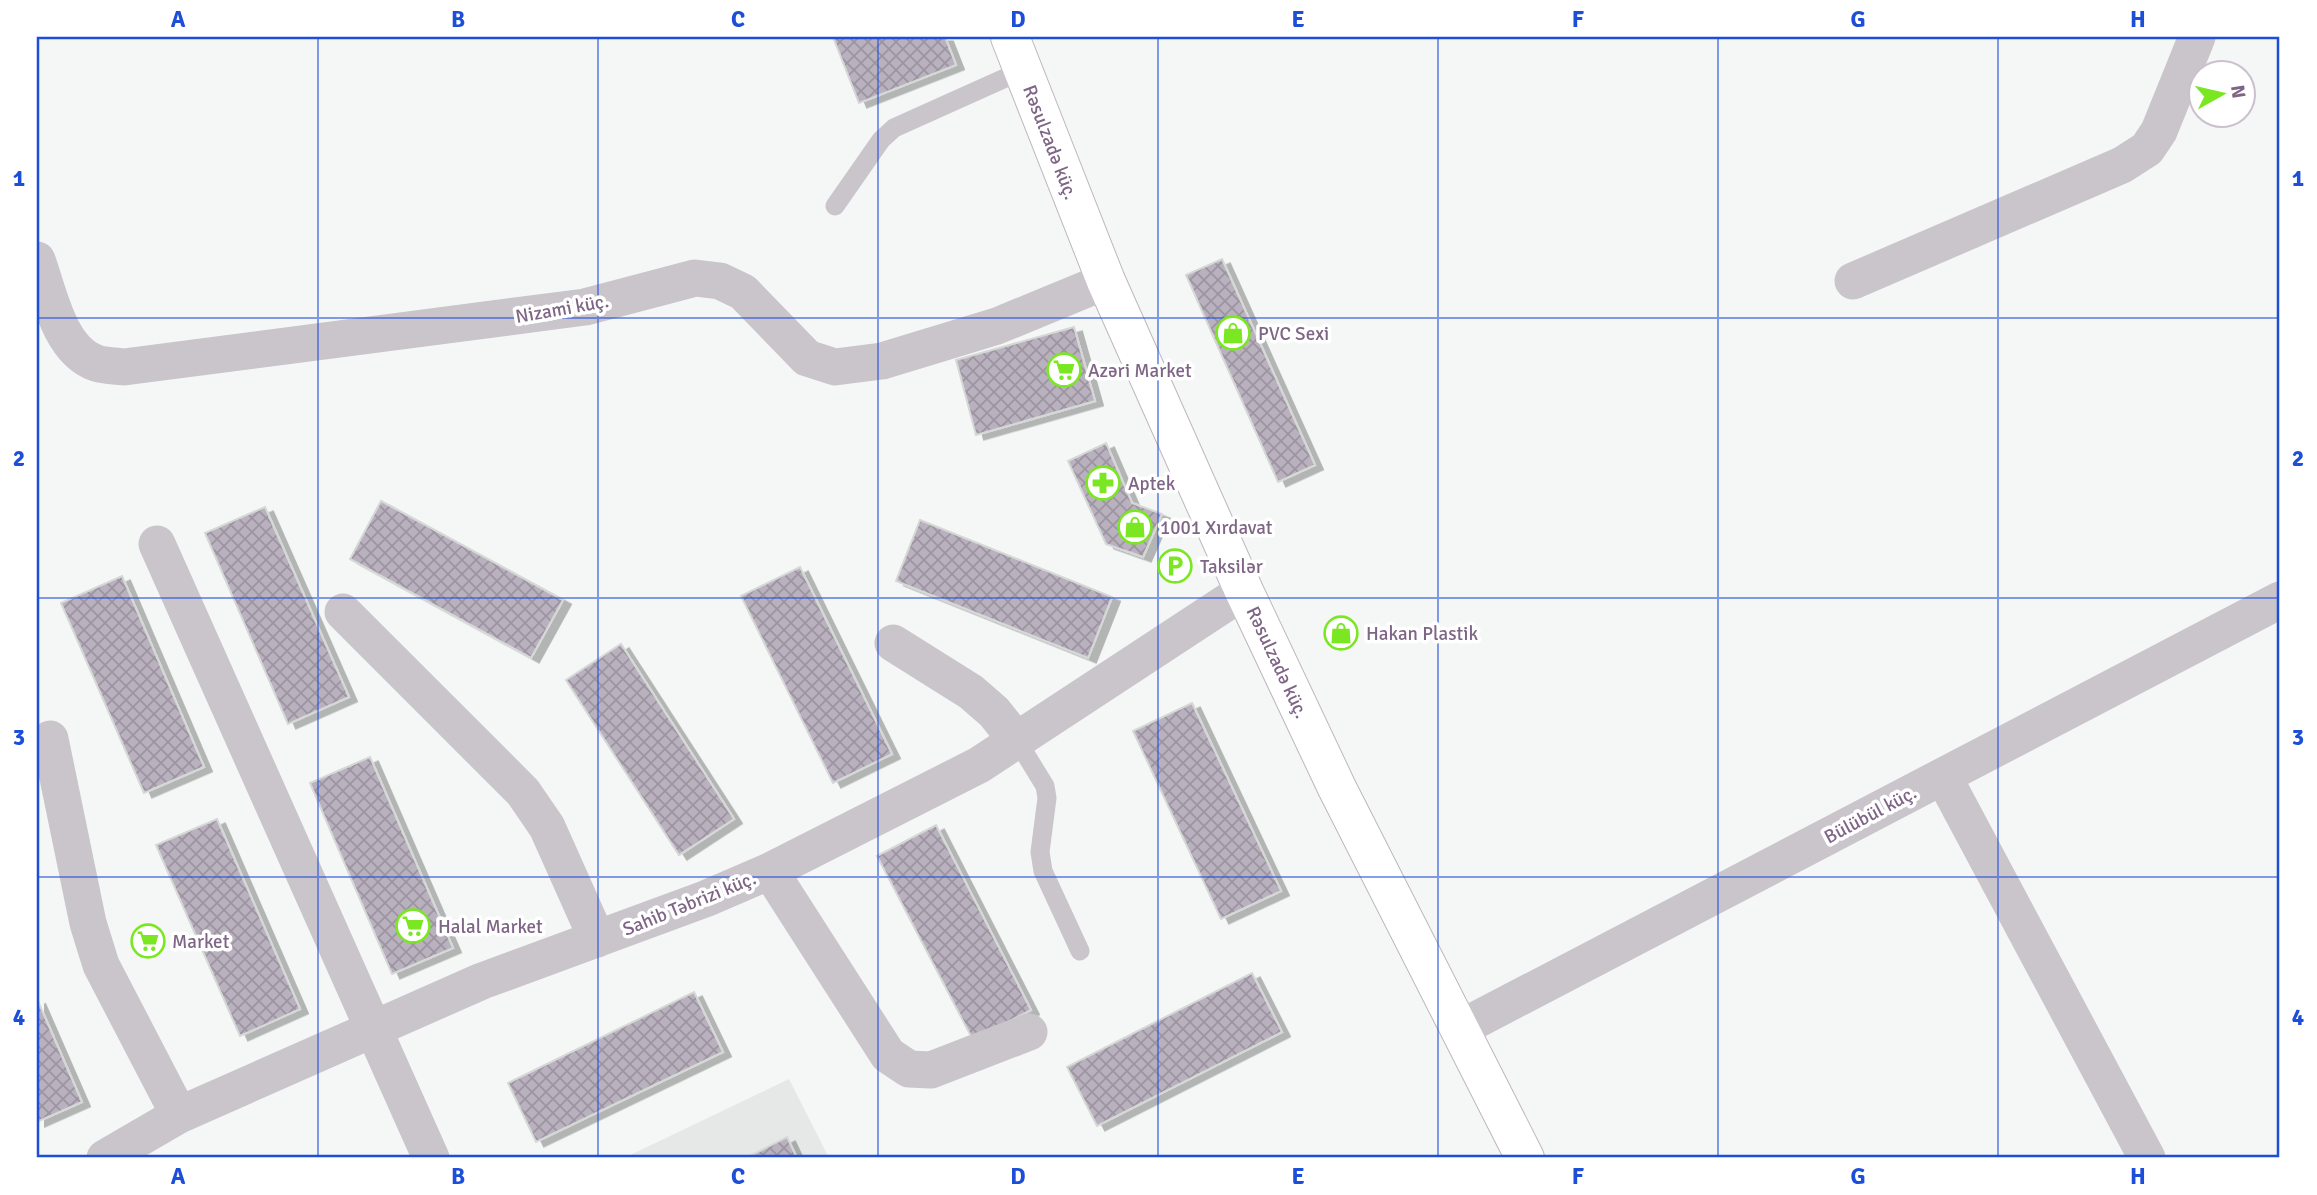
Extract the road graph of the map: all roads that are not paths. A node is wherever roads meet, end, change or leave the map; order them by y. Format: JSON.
{"nodes":[{"id":1,"x":2197,"y":37,"type":"edge"},
{"id":2,"x":1016,"y":53,"type":"edge"},
{"id":3,"x":835,"y":206,"type":"dead end"},
{"id":4,"x":37,"y":260,"type":"edge"},
{"id":5,"x":1106,"y":281,"type":"junction"},
{"id":6,"x":1853,"y":281,"type":"dead end"},
{"id":7,"x":158,"y":544,"type":"dead end"},
{"id":8,"x":1244,"y":592,"type":"junction"},
{"id":9,"x":2280,"y":600,"type":"edge"},
{"id":10,"x":343,"y":612,"type":"dead end"},
{"id":11,"x":893,"y":643,"type":"dead end"},
{"id":12,"x":50,"y":739,"type":"dead end"},
{"id":13,"x":1018,"y":742,"type":"junction"},
{"id":14,"x":1943,"y":776,"type":"junction"},
{"id":15,"x":770,"y":871,"type":"junction"},
{"id":16,"x":597,"y":939,"type":"junction"},
{"id":17,"x":1080,"y":951,"type":"dead end"},
{"id":18,"x":375,"y":1028,"type":"junction"},
{"id":19,"x":1459,"y":1029,"type":"junction"},
{"id":20,"x":1029,"y":1032,"type":"dead end"},
{"id":21,"x":178,"y":1115,"type":"junction"},
{"id":22,"x":105,"y":1158,"type":"edge"},
{"id":23,"x":432,"y":1158,"type":"edge"},
{"id":24,"x":1525,"y":1158,"type":"edge"},
{"id":25,"x":2147,"y":1158,"type":"edge"}],
"edges":[{"from":1,"to":6,"type":"street"},
{"from":2,"to":3,"type":"lane"},
{"from":2,"to":5,"type":"main road","name":"Rəsulzadə küç."},
{"from":4,"to":5,"type":"street","name":"Nizami küç."},
{"from":5,"to":8,"type":"main road","name":"Rəsulzadə küç."},
{"from":7,"to":18,"type":"street"},
{"from":8,"to":13,"type":"street","name":"Sahib Təbrizi küç."},
{"from":8,"to":19,"type":"main road","name":"Rəsulzadə küç."},
{"from":9,"to":14,"type":"street","name":"Bülübül küç."},
{"from":10,"to":16,"type":"street"},
{"from":11,"to":13,"type":"street"},
{"from":12,"to":21,"type":"street"},
{"from":13,"to":15,"type":"street","name":"Sahib Təbrizi küç."},
{"from":13,"to":17,"type":"lane"},
{"from":14,"to":19,"type":"street","name":"Bülübül küç."},
{"from":14,"to":25,"type":"street"},
{"from":15,"to":16,"type":"street","name":"Sahib Təbrizi küç."},
{"from":15,"to":20,"type":"street"},
{"from":16,"to":18,"type":"street","name":"Sahib Təbrizi küç."},
{"from":18,"to":21,"type":"street","name":"Sahib Təbrizi küç."},
{"from":18,"to":23,"type":"street"},
{"from":19,"to":24,"type":"main road","name":"Rəsulzadə küç."},
{"from":21,"to":22,"type":"street","name":"Sahib Təbrizi küç."}]}
